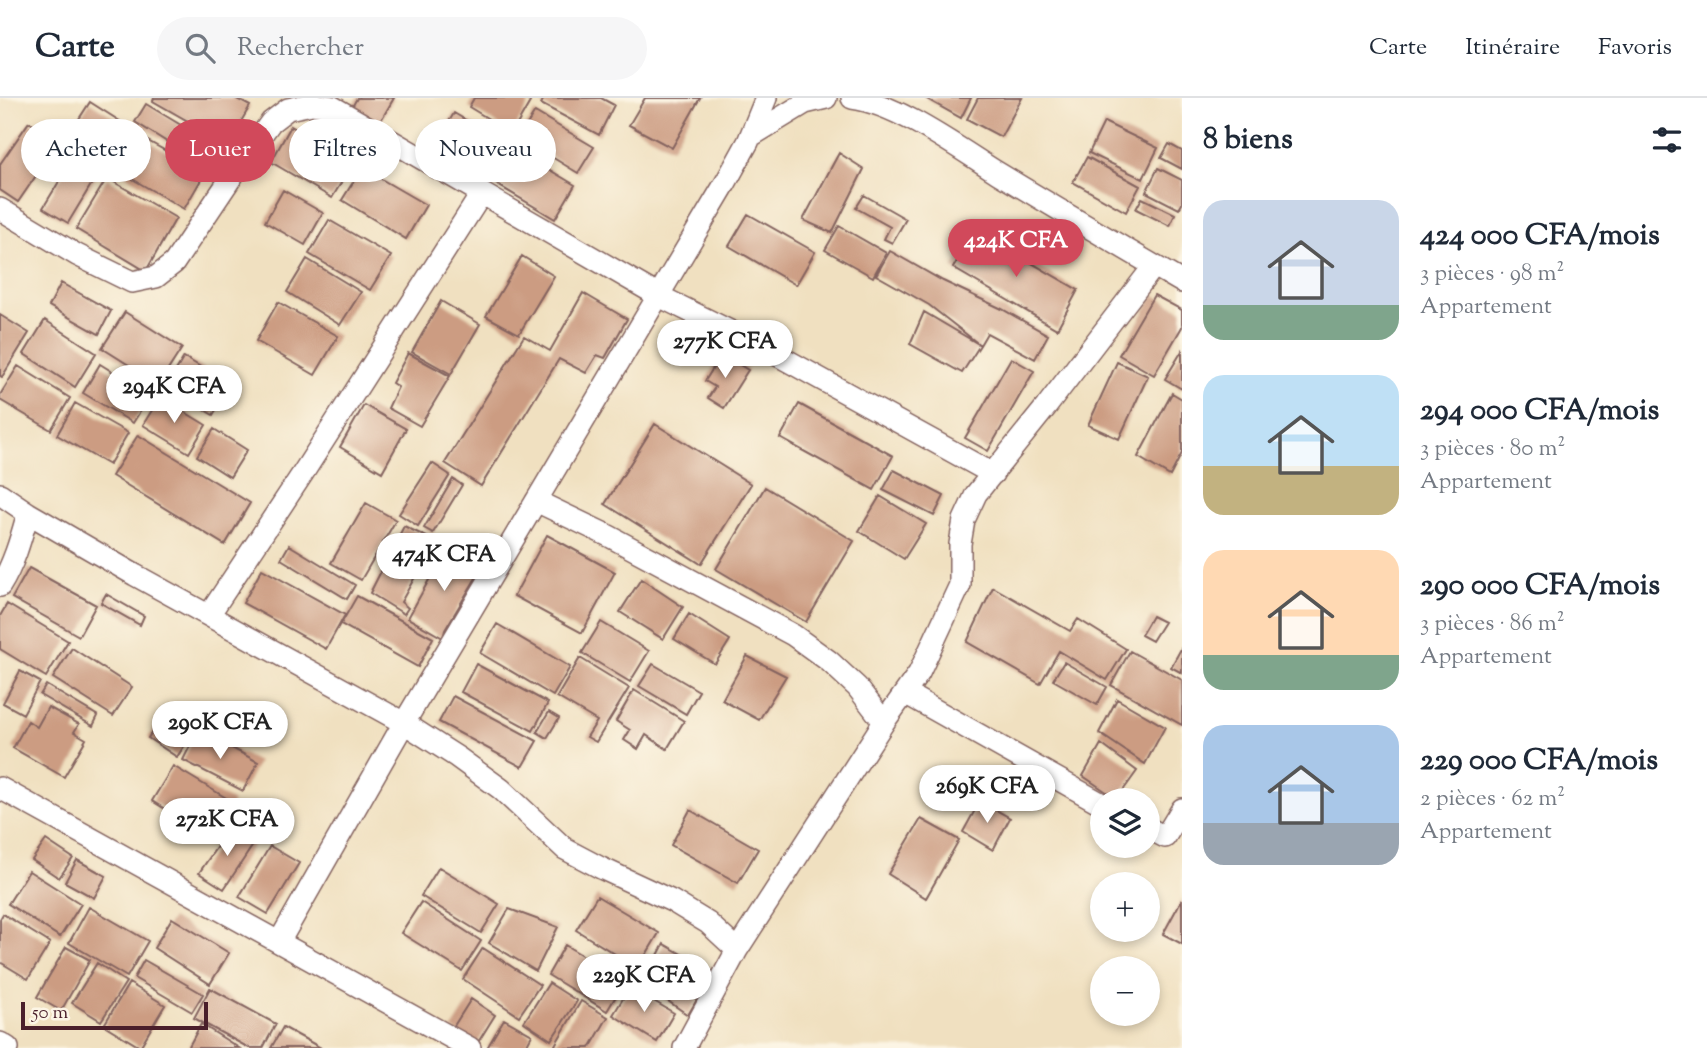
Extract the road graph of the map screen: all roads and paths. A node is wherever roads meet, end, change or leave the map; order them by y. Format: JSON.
{"nodes":[{"id":1,"x":766,"y":98,"type":"edge"},
{"id":2,"x":826,"y":98,"type":"edge"},
{"id":3,"x":852,"y":98,"type":"edge"},
{"id":4,"x":751,"y":136,"type":"junction"},
{"id":5,"x":482,"y":193,"type":"junction"},
{"id":6,"x":0,"y":209,"type":"edge"},
{"id":7,"x":1154,"y":266,"type":"junction"},
{"id":8,"x":1182,"y":282,"type":"edge"},
{"id":9,"x":659,"y":296,"type":"junction"},
{"id":10,"x":993,"y":474,"type":"junction"},
{"id":11,"x":0,"y":494,"type":"edge"},
{"id":12,"x":536,"y":501,"type":"junction"},
{"id":13,"x":28,"y":513,"type":"junction"},
{"id":14,"x":0,"y":586,"type":"edge"},
{"id":15,"x":209,"y":615,"type":"junction"},
{"id":16,"x":905,"y":693,"type":"junction"},
{"id":17,"x":884,"y":722,"type":"junction"},
{"id":18,"x":404,"y":723,"type":"junction"},
{"id":19,"x":0,"y":788,"type":"edge"},
{"id":20,"x":1090,"y":797,"type":"edge"},
{"id":21,"x":1182,"y":809,"type":"edge"},
{"id":22,"x":1160,"y":834,"type":"edge"},
{"id":23,"x":279,"y":942,"type":"junction"},
{"id":24,"x":737,"y":950,"type":"junction"},
{"id":25,"x":0,"y":1043,"type":"edge"},
{"id":26,"x":8,"y":1048,"type":"edge"},
{"id":27,"x":470,"y":1048,"type":"edge"},
{"id":28,"x":684,"y":1048,"type":"edge"}],
"edges":[{"from":1,"to":4,"type":"street"},
{"from":2,"to":4,"type":"street"},
{"from":3,"to":7,"type":"street"},
{"from":4,"to":9,"type":"street"},
{"from":5,"to":6,"type":"street"},
{"from":5,"to":9,"type":"street"},
{"from":5,"to":15,"type":"street"},
{"from":7,"to":8,"type":"street"},
{"from":7,"to":10,"type":"street"},
{"from":9,"to":10,"type":"street"},
{"from":9,"to":12,"type":"street"},
{"from":10,"to":16,"type":"street"},
{"from":11,"to":13,"type":"street"},
{"from":12,"to":17,"type":"street"},
{"from":12,"to":18,"type":"street"},
{"from":13,"to":14,"type":"street"},
{"from":13,"to":15,"type":"street"},
{"from":15,"to":18,"type":"street"},
{"from":16,"to":17,"type":"street"},
{"from":16,"to":20,"type":"street"},
{"from":17,"to":24,"type":"street"},
{"from":18,"to":23,"type":"street"},
{"from":18,"to":24,"type":"street"},
{"from":19,"to":23,"type":"street"},
{"from":21,"to":22,"type":"street"},
{"from":23,"to":27,"type":"street"},
{"from":24,"to":28,"type":"street"},
{"from":25,"to":26,"type":"street"}]}
